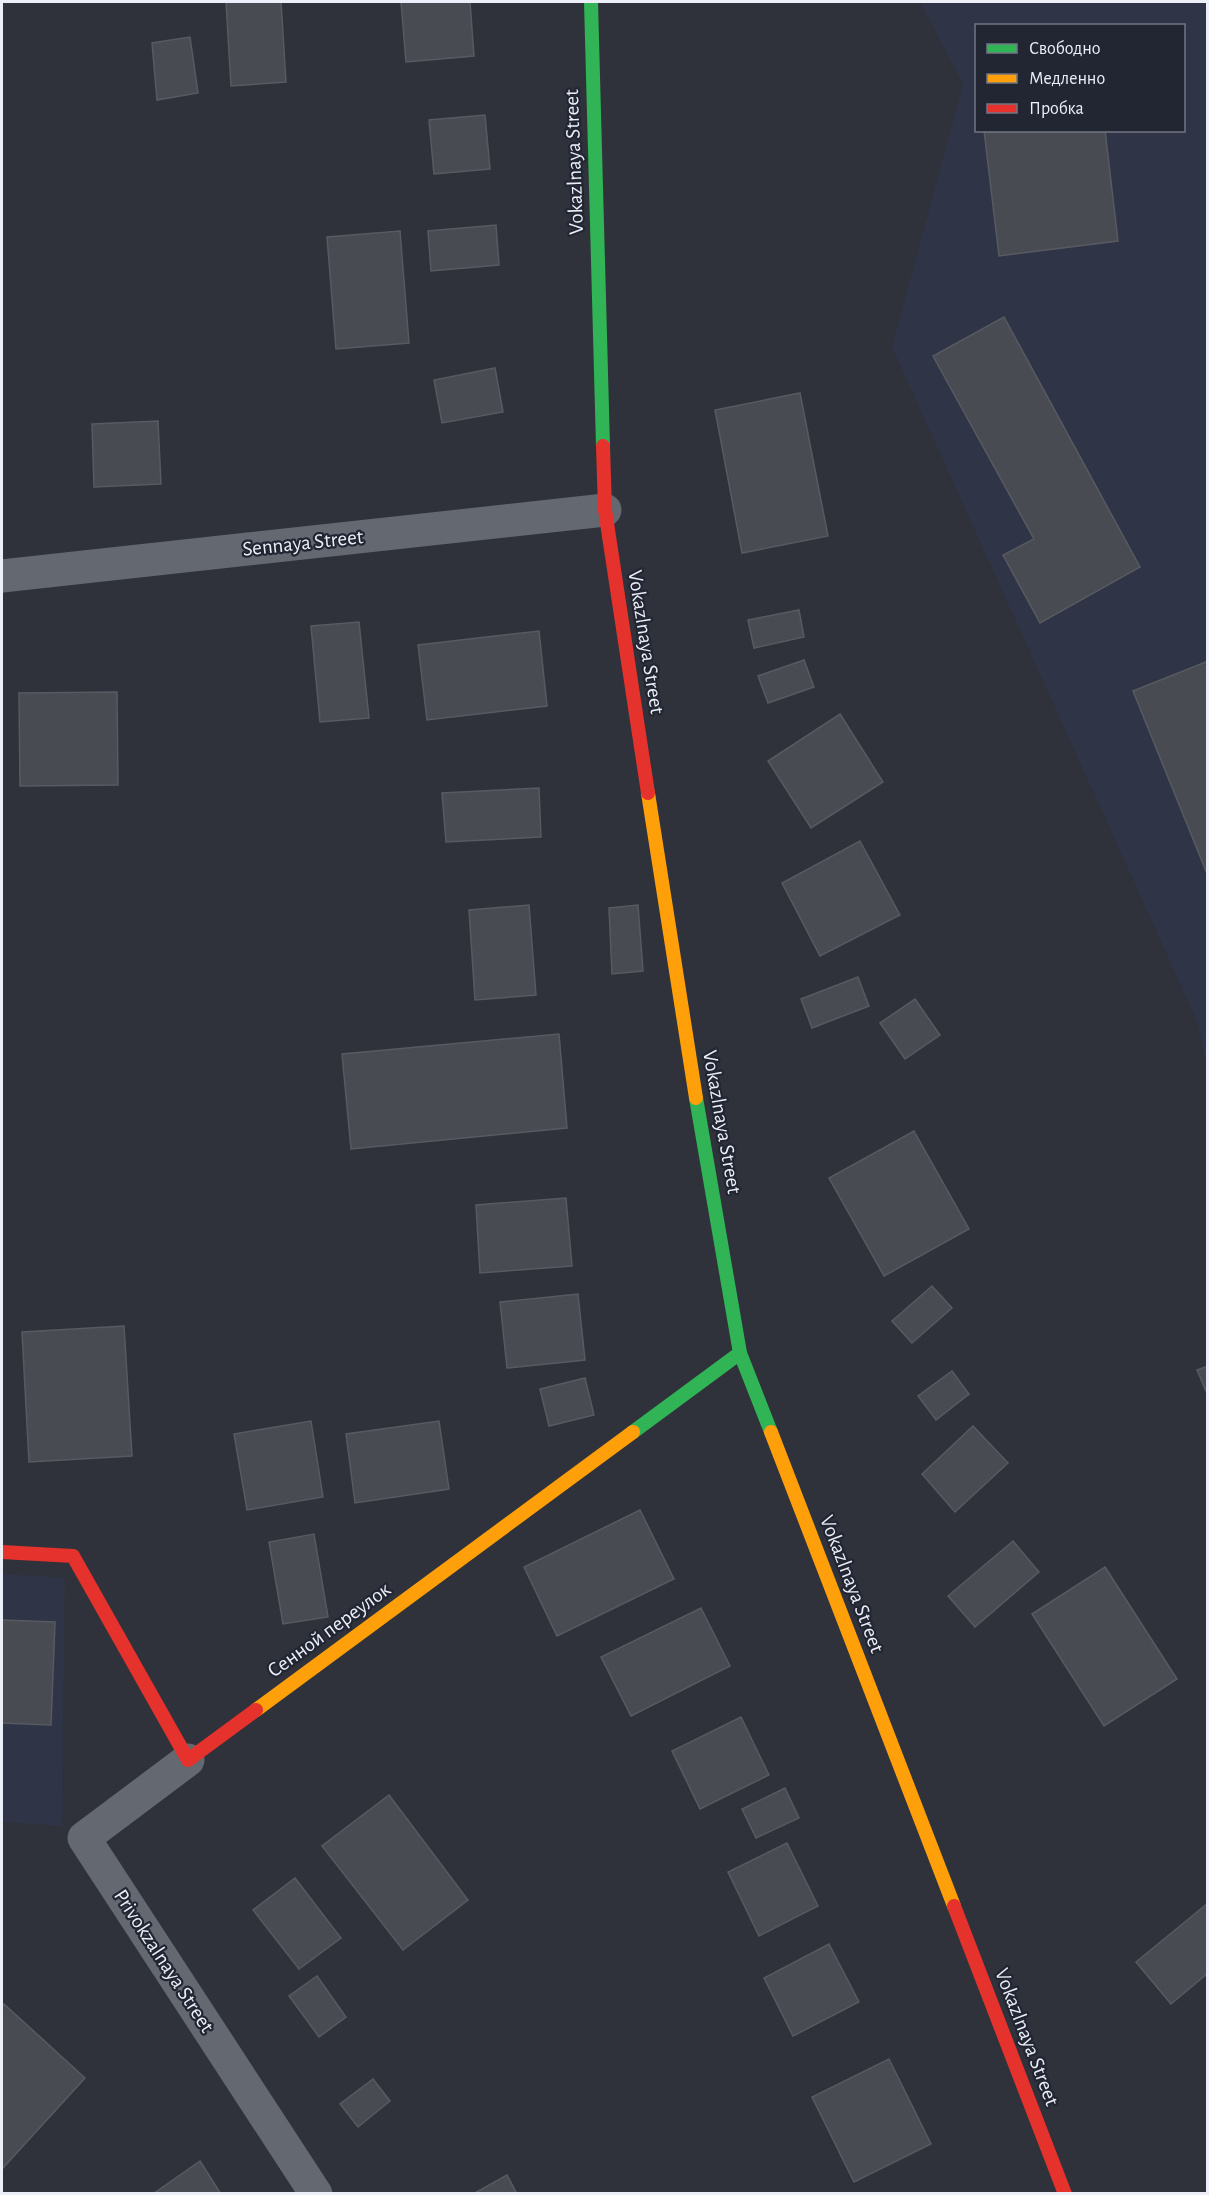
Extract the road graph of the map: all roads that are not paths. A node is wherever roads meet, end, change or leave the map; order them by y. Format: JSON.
{"nodes":[{"id":1,"x":591,"y":2,"type":"edge"},
{"id":2,"x":605,"y":510,"type":"junction"},
{"id":3,"x":2,"y":576,"type":"edge"},
{"id":4,"x":740,"y":1353,"type":"junction"},
{"id":5,"x":2,"y":1552,"type":"edge"},
{"id":6,"x":188,"y":1760,"type":"junction"},
{"id":7,"x":316,"y":2193,"type":"edge"},
{"id":8,"x":1065,"y":2193,"type":"edge"}],
"edges":[{"from":1,"to":2,"type":"street","name":"Vokazlnaya Street"},
{"from":2,"to":3,"type":"street","name":"Sennaya Street"},
{"from":2,"to":4,"type":"street","name":"Vokazlnaya Street"},
{"from":4,"to":6,"type":"street","name":"Сенной переулок"},
{"from":4,"to":8,"type":"street","name":"Vokazlnaya Street"},
{"from":5,"to":6,"type":"street"},
{"from":6,"to":7,"type":"street","name":"Privokzalnaya Street"}]}
